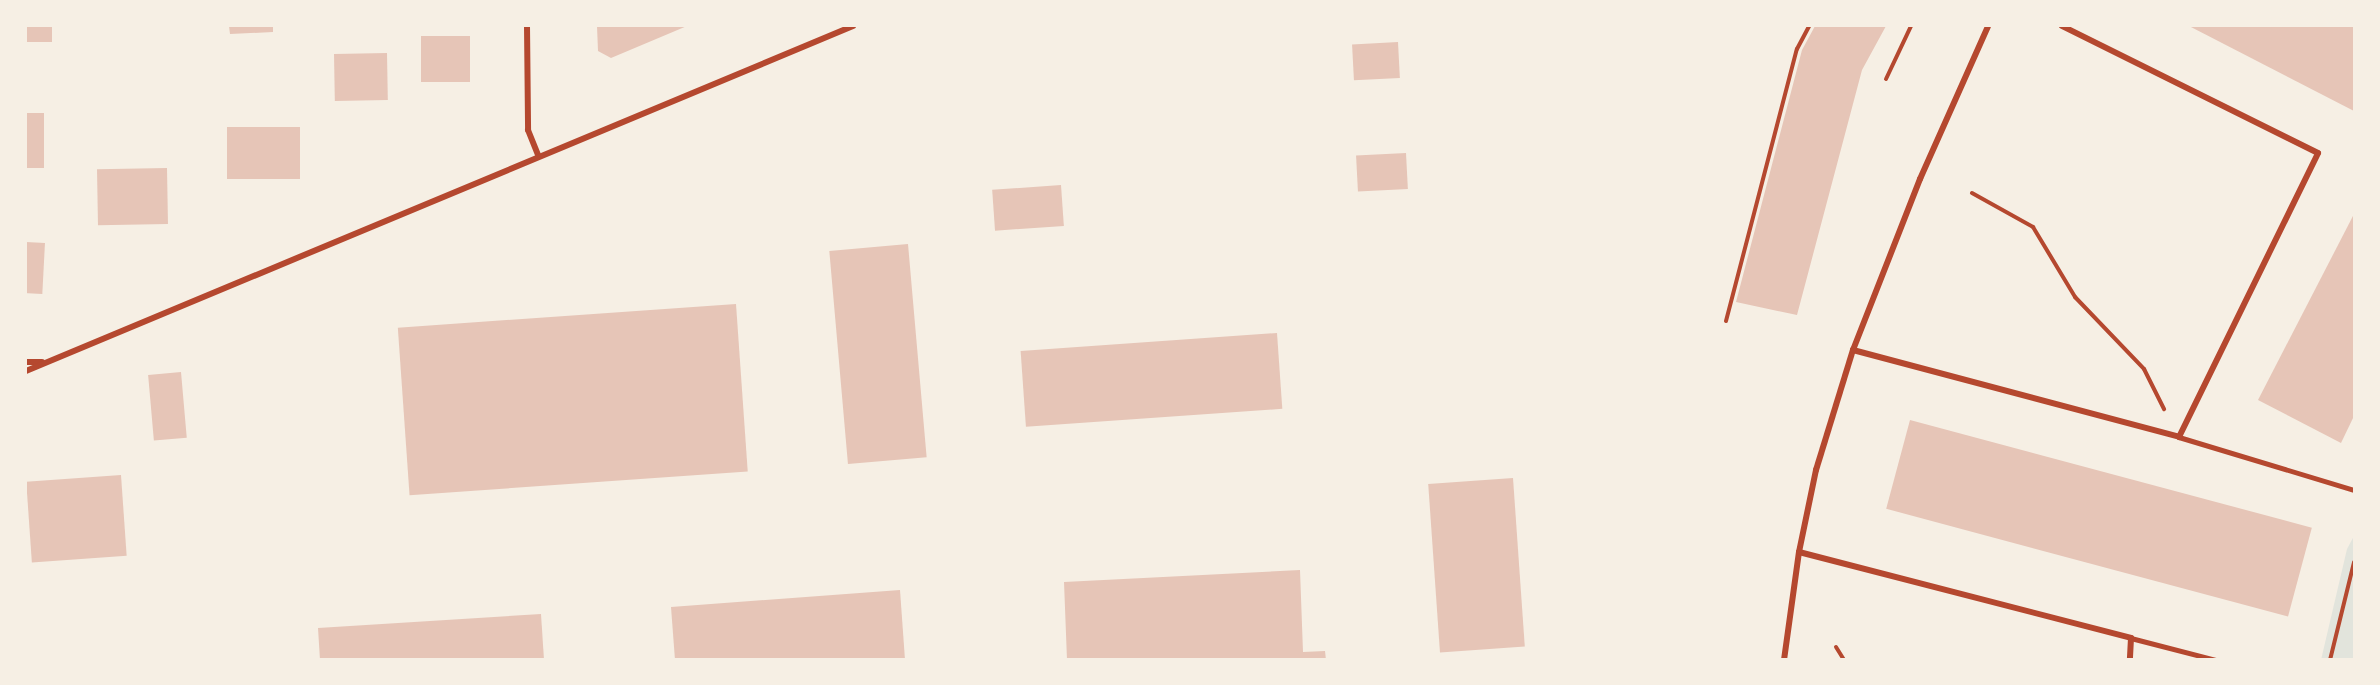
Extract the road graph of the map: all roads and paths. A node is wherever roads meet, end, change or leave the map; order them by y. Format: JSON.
{"nodes":[{"id":1,"x":527,"y":26,"type":"edge"},
{"id":2,"x":853,"y":26,"type":"edge"},
{"id":3,"x":1809,"y":26,"type":"edge"},
{"id":4,"x":1911,"y":26,"type":"edge"},
{"id":5,"x":1988,"y":26,"type":"edge"},
{"id":6,"x":2062,"y":26,"type":"edge"},
{"id":7,"x":1886,"y":79,"type":"dead end"},
{"id":8,"x":538,"y":156,"type":"junction"},
{"id":9,"x":1972,"y":193,"type":"dead end"},
{"id":10,"x":1726,"y":321,"type":"dead end"},
{"id":11,"x":1853,"y":350,"type":"junction"},
{"id":12,"x":26,"y":362,"type":"edge"},
{"id":13,"x":46,"y":362,"type":"junction"},
{"id":14,"x":26,"y":371,"type":"edge"},
{"id":15,"x":2179,"y":437,"type":"junction"},
{"id":16,"x":2355,"y":490,"type":"edge"},
{"id":17,"x":1799,"y":552,"type":"junction"},
{"id":18,"x":2355,"y":562,"type":"edge"},
{"id":19,"x":2131,"y":639,"type":"junction"},
{"id":20,"x":1836,"y":647,"type":"dead end"},
{"id":21,"x":1784,"y":660,"type":"edge"},
{"id":22,"x":1844,"y":660,"type":"edge"},
{"id":23,"x":2130,"y":660,"type":"edge"},
{"id":24,"x":2216,"y":660,"type":"edge"},
{"id":25,"x":2330,"y":660,"type":"edge"}],
"edges":[{"from":1,"to":8,"type":"street"},
{"from":2,"to":8,"type":"street"},
{"from":3,"to":10,"type":"path"},
{"from":4,"to":7,"type":"path"},
{"from":5,"to":11,"type":"street"},
{"from":6,"to":15,"type":"street"},
{"from":8,"to":13,"type":"street"},
{"from":9,"to":15,"type":"path"},
{"from":11,"to":15,"type":"street"},
{"from":11,"to":17,"type":"street"},
{"from":12,"to":13,"type":"street"},
{"from":13,"to":14,"type":"street"},
{"from":15,"to":16,"type":"lane"},
{"from":17,"to":19,"type":"street"},
{"from":17,"to":21,"type":"street"},
{"from":18,"to":25,"type":"path"},
{"from":19,"to":23,"type":"street"},
{"from":19,"to":24,"type":"lane"},
{"from":20,"to":22,"type":"path"}]}
